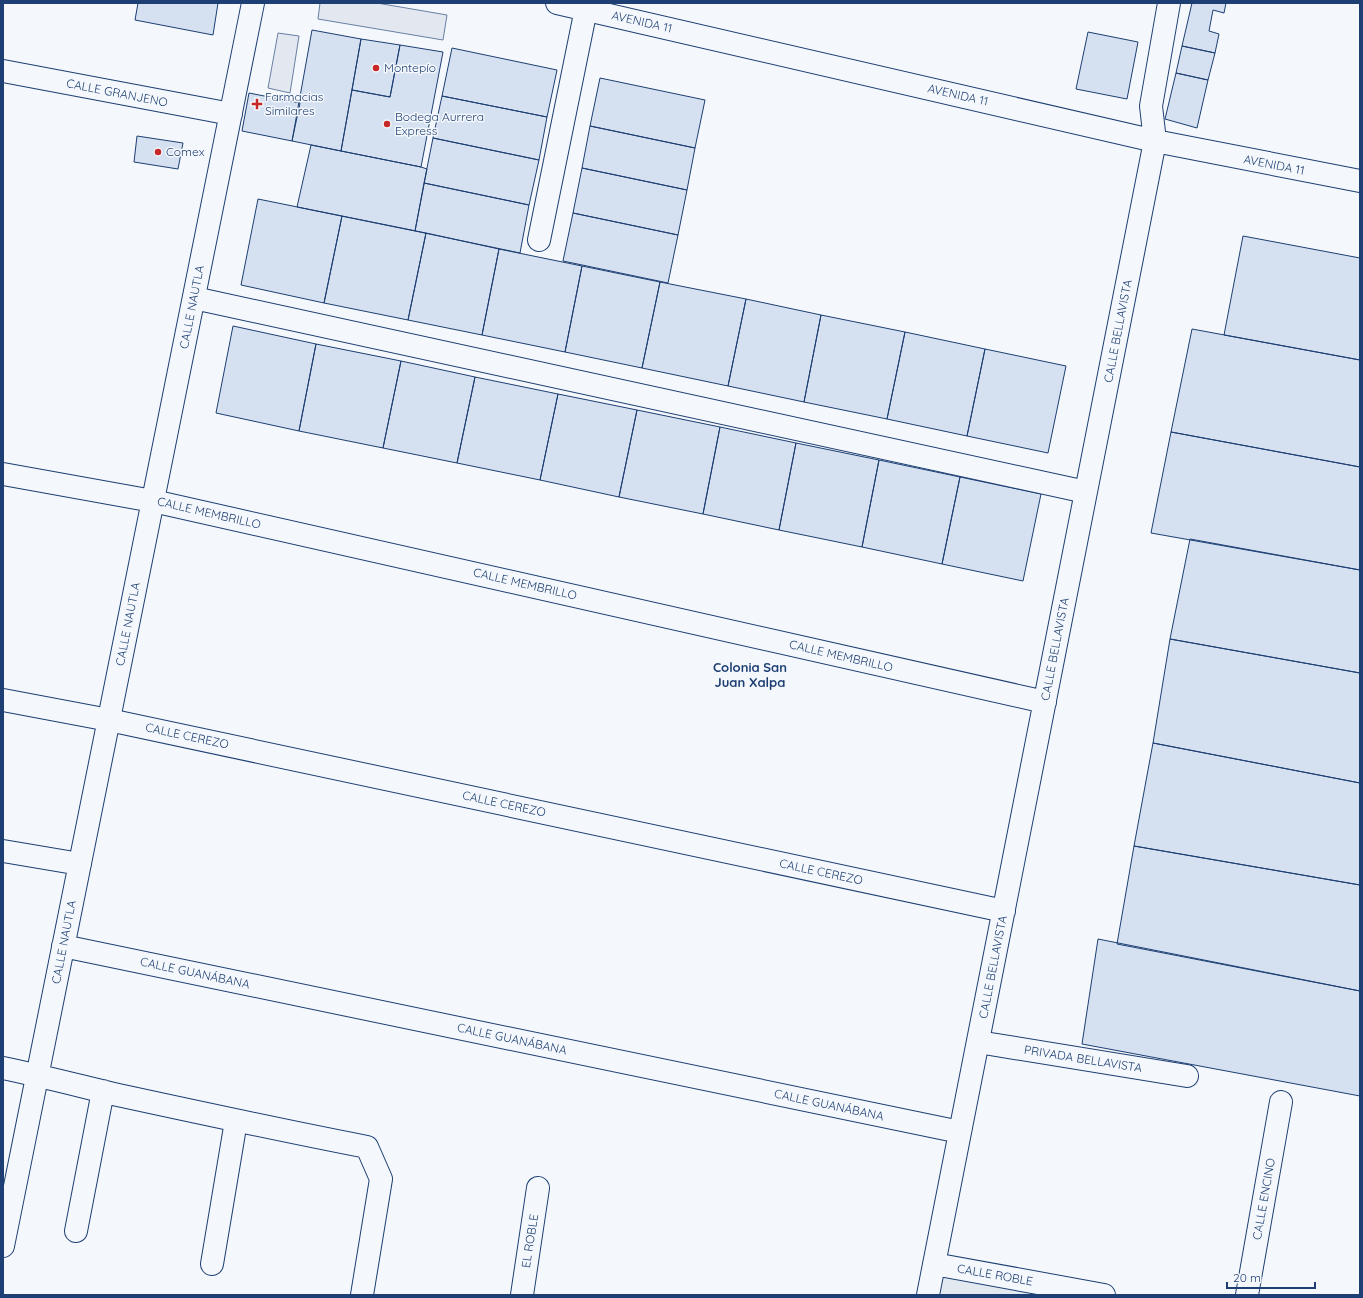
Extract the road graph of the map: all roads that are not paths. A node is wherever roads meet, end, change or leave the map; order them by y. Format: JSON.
{"nodes":[{"id":1,"x":253,"y":3,"type":"edge"},
{"id":2,"x":557,"y":3,"type":"edge"},
{"id":3,"x":1169,"y":3,"type":"edge"},
{"id":4,"x":586,"y":9,"type":"junction"},
{"id":5,"x":3,"y":71,"type":"edge"},
{"id":6,"x":231,"y":114,"type":"junction"},
{"id":7,"x":1155,"y":141,"type":"junction"},
{"id":8,"x":1360,"y":181,"type":"edge"},
{"id":9,"x":540,"y":240,"type":"dead end"},
{"id":10,"x":194,"y":298,"type":"junction"},
{"id":11,"x":3,"y":474,"type":"edge"},
{"id":12,"x":1086,"y":492,"type":"junction"},
{"id":13,"x":153,"y":501,"type":"junction"},
{"id":14,"x":3,"y":700,"type":"edge"},
{"id":15,"x":1045,"y":702,"type":"junction"},
{"id":16,"x":109,"y":720,"type":"junction"},
{"id":17,"x":3,"y":851,"type":"edge"},
{"id":18,"x":80,"y":864,"type":"junction"},
{"id":19,"x":1004,"y":911,"type":"junction"},
{"id":20,"x":63,"y":946,"type":"junction"},
{"id":21,"x":978,"y":1042,"type":"junction"},
{"id":22,"x":3,"y":1068,"type":"edge"},
{"id":23,"x":38,"y":1075,"type":"junction"},
{"id":24,"x":1187,"y":1076,"type":"dead end"},
{"id":25,"x":103,"y":1091,"type":"junction"},
{"id":26,"x":1281,"y":1102,"type":"dead end"},
{"id":27,"x":236,"y":1121,"type":"junction"},
{"id":28,"x":960,"y":1132,"type":"junction"},
{"id":29,"x":538,"y":1188,"type":"dead end"},
{"id":30,"x":76,"y":1231,"type":"dead end"},
{"id":31,"x":3,"y":1246,"type":"edge"},
{"id":32,"x":212,"y":1264,"type":"dead end"},
{"id":33,"x":934,"y":1264,"type":"junction"},
{"id":34,"x":362,"y":1295,"type":"edge"},
{"id":35,"x":522,"y":1295,"type":"edge"},
{"id":36,"x":928,"y":1295,"type":"edge"},
{"id":37,"x":1104,"y":1295,"type":"edge"},
{"id":38,"x":1247,"y":1295,"type":"edge"}],
"edges":[{"from":1,"to":6,"type":"street","name":"CALLE NAUTLA"},
{"from":2,"to":4,"type":"street","name":"AVENIDA 11"},
{"from":3,"to":7,"type":"street","name":"CALLE BELLAVISTA"},
{"from":4,"to":7,"type":"street","name":"AVENIDA 11"},
{"from":4,"to":9,"type":"street"},
{"from":5,"to":6,"type":"street","name":"CALLE GRANJENO"},
{"from":6,"to":10,"type":"street","name":"CALLE NAUTLA"},
{"from":7,"to":8,"type":"street","name":"AVENIDA 11"},
{"from":7,"to":12,"type":"street","name":"CALLE BELLAVISTA"},
{"from":10,"to":12,"type":"street"},
{"from":10,"to":13,"type":"street","name":"CALLE NAUTLA"},
{"from":11,"to":13,"type":"street","name":"CALLE MEMBRILLO"},
{"from":12,"to":15,"type":"street","name":"CALLE BELLAVISTA"},
{"from":13,"to":15,"type":"street","name":"CALLE MEMBRILLO"},
{"from":13,"to":16,"type":"street","name":"CALLE NAUTLA"},
{"from":14,"to":16,"type":"street","name":"CALLE CEREZO"},
{"from":15,"to":19,"type":"street","name":"CALLE BELLAVISTA"},
{"from":16,"to":18,"type":"street","name":"CALLE NAUTLA"},
{"from":16,"to":19,"type":"street","name":"CALLE CEREZO"},
{"from":17,"to":18,"type":"street"},
{"from":18,"to":20,"type":"street","name":"CALLE NAUTLA"},
{"from":19,"to":21,"type":"street","name":"CALLE BELLAVISTA"},
{"from":20,"to":23,"type":"street","name":"CALLE NAUTLA"},
{"from":20,"to":28,"type":"street","name":"CALLE GUANÁBANA"},
{"from":21,"to":24,"type":"street","name":"PRIVADA BELLAVISTA"},
{"from":21,"to":28,"type":"street","name":"CALLE BELLAVISTA"},
{"from":22,"to":23,"type":"street"},
{"from":23,"to":25,"type":"street"},
{"from":23,"to":31,"type":"street","name":"CALLE NAUTLA"},
{"from":25,"to":27,"type":"street"},
{"from":25,"to":30,"type":"street"},
{"from":26,"to":38,"type":"street","name":"CALLE ENCINO"},
{"from":27,"to":32,"type":"street"},
{"from":27,"to":34,"type":"street"},
{"from":28,"to":33,"type":"street","name":"CALLE BELLAVISTA"},
{"from":29,"to":35,"type":"street","name":"EL ROBLE"},
{"from":33,"to":36,"type":"street","name":"CALLE BELLAVISTA"},
{"from":33,"to":37,"type":"street","name":"CALLE ROBLE"}]}
